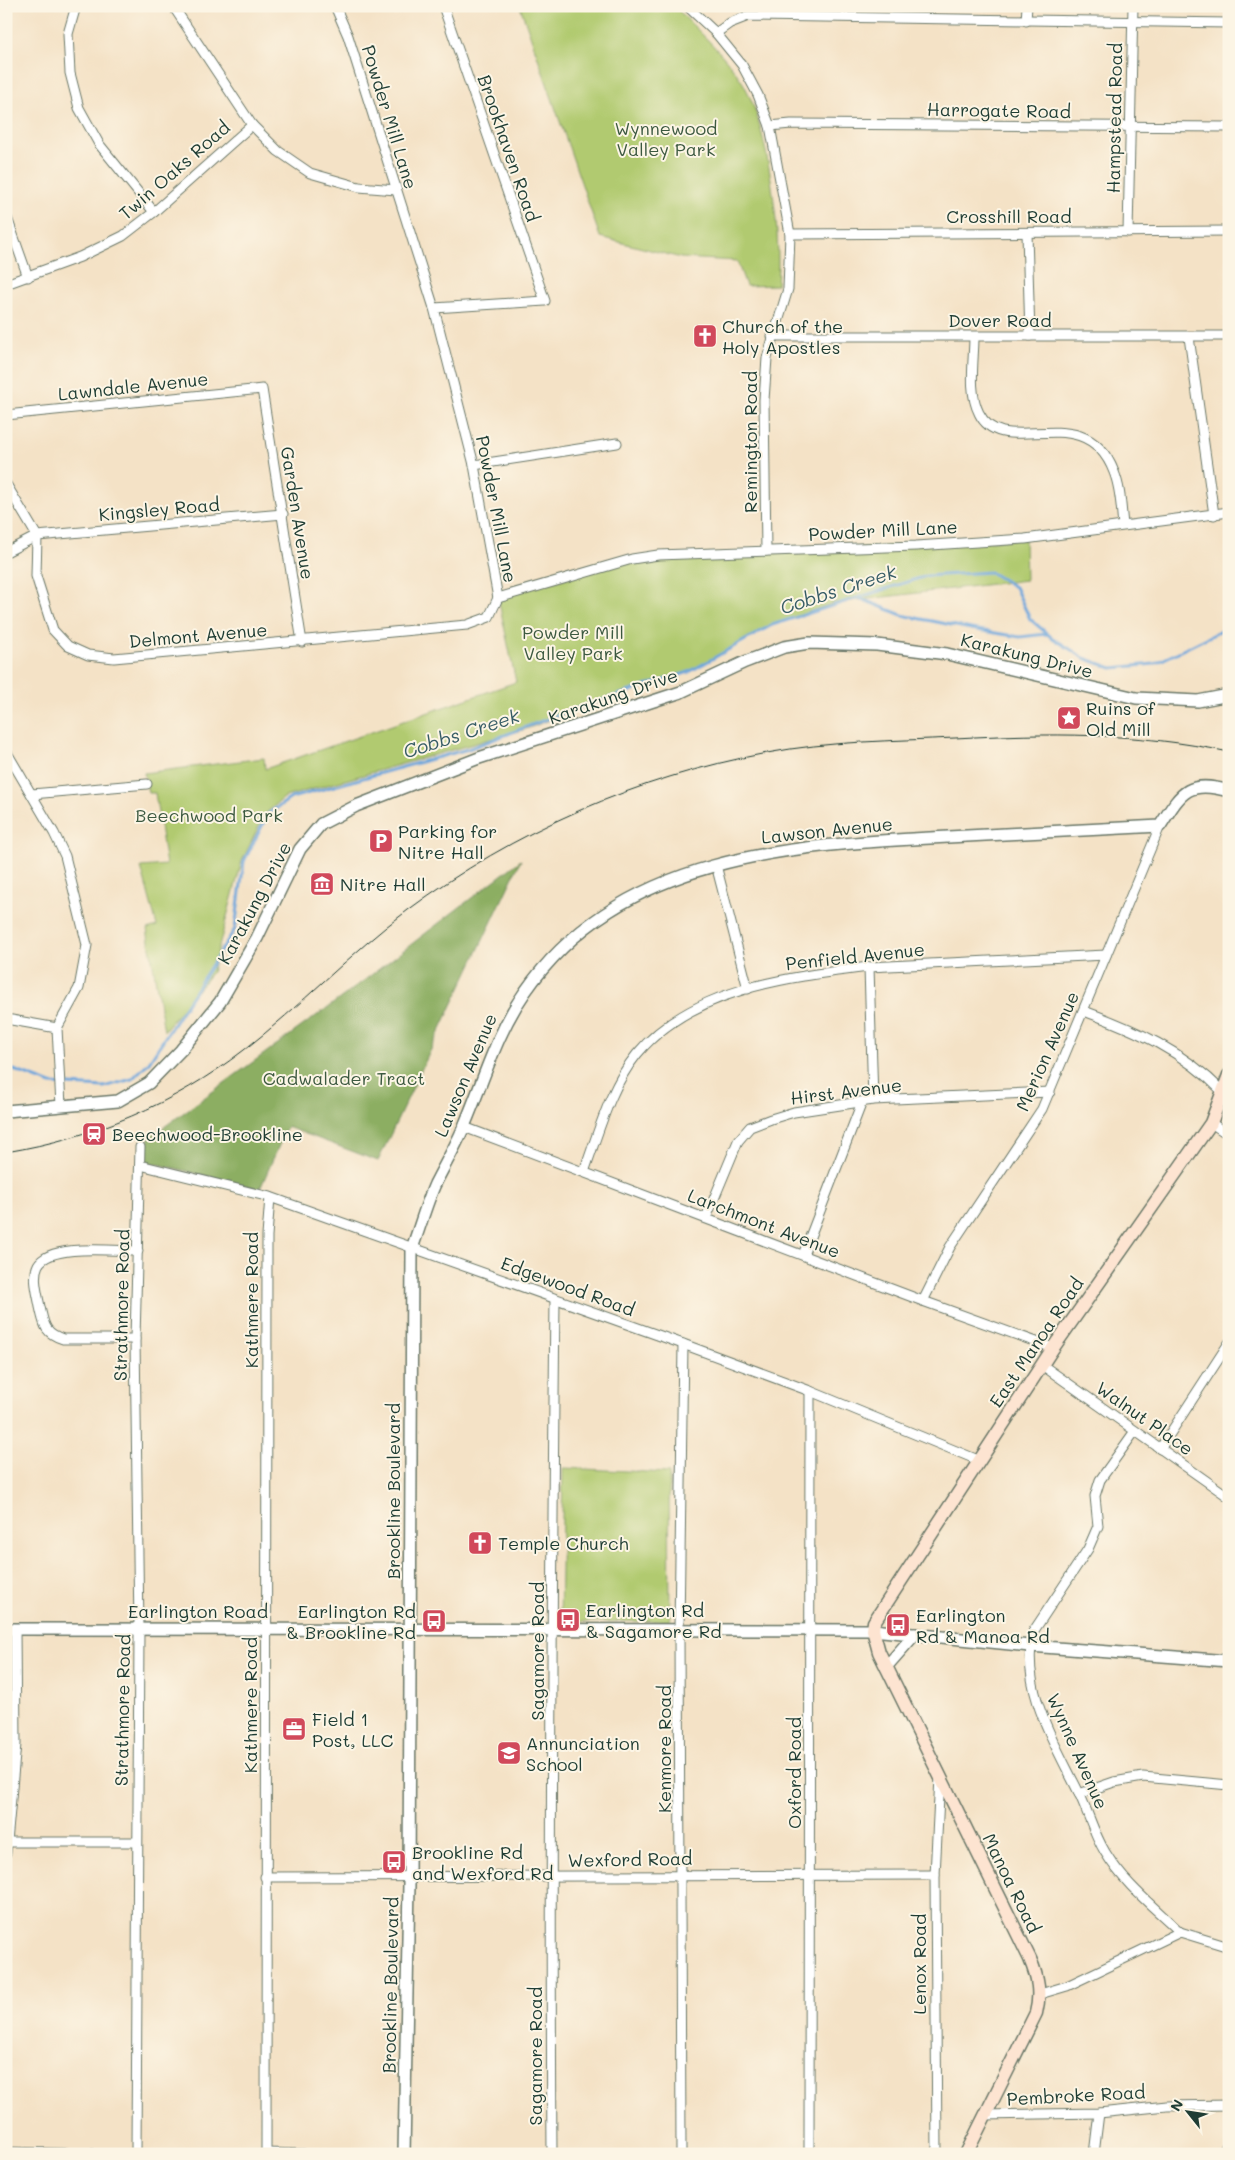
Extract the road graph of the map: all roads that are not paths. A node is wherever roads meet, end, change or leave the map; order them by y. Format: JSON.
{"nodes":[{"id":1,"x":76,"y":6,"type":"edge"},
{"id":2,"x":173,"y":6,"type":"edge"},
{"id":3,"x":336,"y":6,"type":"edge"},
{"id":4,"x":443,"y":6,"type":"edge"},
{"id":5,"x":687,"y":6,"type":"edge"},
{"id":6,"x":1027,"y":6,"type":"edge"},
{"id":7,"x":1133,"y":6,"type":"edge"},
{"id":8,"x":1026,"y":21,"type":"junction"},
{"id":9,"x":1133,"y":21,"type":"junction"},
{"id":10,"x":1229,"y":23,"type":"edge"},
{"id":11,"x":716,"y":33,"type":"junction"},
{"id":12,"x":252,"y":125,"type":"junction"},
{"id":13,"x":770,"y":126,"type":"junction"},
{"id":14,"x":1130,"y":127,"type":"junction"},
{"id":15,"x":1229,"y":127,"type":"edge"},
{"id":16,"x":396,"y":190,"type":"junction"},
{"id":17,"x":154,"y":212,"type":"junction"},
{"id":18,"x":6,"y":215,"type":"edge"},
{"id":19,"x":1229,"y":231,"type":"edge"},
{"id":20,"x":1128,"y":232,"type":"junction"},
{"id":21,"x":1027,"y":233,"type":"junction"},
{"id":22,"x":790,"y":234,"type":"junction"},
{"id":23,"x":28,"y":277,"type":"junction"},
{"id":24,"x":6,"y":284,"type":"edge"},
{"id":25,"x":434,"y":308,"type":"junction"},
{"id":26,"x":772,"y":336,"type":"junction"},
{"id":27,"x":1030,"y":336,"type":"junction"},
{"id":28,"x":1229,"y":336,"type":"edge"},
{"id":29,"x":974,"y":337,"type":"junction"},
{"id":30,"x":1189,"y":337,"type":"junction"},
{"id":31,"x":262,"y":389,"type":"joint"},
{"id":32,"x":6,"y":415,"type":"edge"},
{"id":33,"x":618,"y":444,"type":"dead end"},
{"id":34,"x":474,"y":465,"type":"junction"},
{"id":35,"x":6,"y":484,"type":"edge"},
{"id":36,"x":1229,"y":512,"type":"edge"},
{"id":37,"x":283,"y":514,"type":"junction"},
{"id":38,"x":1214,"y":515,"type":"junction"},
{"id":39,"x":1123,"y":525,"type":"junction"},
{"id":40,"x":37,"y":536,"type":"junction"},
{"id":41,"x":766,"y":551,"type":"junction"},
{"id":42,"x":6,"y":552,"type":"edge"},
{"id":43,"x":498,"y":598,"type":"junction"},
{"id":44,"x":302,"y":642,"type":"junction"},
{"id":45,"x":1229,"y":695,"type":"edge"},
{"id":46,"x":6,"y":751,"type":"edge"},
{"id":47,"x":147,"y":784,"type":"dead end"},
{"id":48,"x":1229,"y":791,"type":"edge"},
{"id":49,"x":32,"y":794,"type":"junction"},
{"id":50,"x":1160,"y":826,"type":"junction"},
{"id":51,"x":716,"y":865,"type":"junction"},
{"id":52,"x":1106,"y":955,"type":"junction"},
{"id":53,"x":870,"y":967,"type":"junction"},
{"id":54,"x":748,"y":989,"type":"junction"},
{"id":55,"x":1084,"y":1010,"type":"junction"},
{"id":56,"x":6,"y":1019,"type":"edge"},
{"id":57,"x":57,"y":1028,"type":"junction"},
{"id":58,"x":1229,"y":1075,"type":"edge"},
{"id":59,"x":1222,"y":1091,"type":"junction"},
{"id":60,"x":1050,"y":1092,"type":"junction"},
{"id":61,"x":873,"y":1100,"type":"junction"},
{"id":62,"x":61,"y":1101,"type":"junction"},
{"id":63,"x":862,"y":1102,"type":"junction"},
{"id":64,"x":6,"y":1111,"type":"edge"},
{"id":65,"x":1211,"y":1124,"type":"junction"},
{"id":66,"x":464,"y":1127,"type":"junction"},
{"id":67,"x":1229,"y":1136,"type":"edge"},
{"id":68,"x":140,"y":1147,"type":"dead end"},
{"id":69,"x":140,"y":1165,"type":"junction"},
{"id":70,"x":584,"y":1172,"type":"junction"},
{"id":71,"x":270,"y":1196,"type":"junction"},
{"id":72,"x":706,"y":1218,"type":"junction"},
{"id":73,"x":412,"y":1248,"type":"junction"},
{"id":74,"x":138,"y":1251,"type":"junction"},
{"id":75,"x":803,"y":1255,"type":"junction"},
{"id":76,"x":555,"y":1298,"type":"junction"},
{"id":77,"x":923,"y":1301,"type":"junction"},
{"id":78,"x":135,"y":1339,"type":"junction"},
{"id":79,"x":1229,"y":1343,"type":"edge"},
{"id":80,"x":683,"y":1344,"type":"junction"},
{"id":81,"x":1053,"y":1348,"type":"junction"},
{"id":82,"x":1042,"y":1365,"type":"junction"},
{"id":83,"x":810,"y":1391,"type":"junction"},
{"id":84,"x":1135,"y":1431,"type":"junction"},
{"id":85,"x":1160,"y":1449,"type":"junction"},
{"id":86,"x":978,"y":1460,"type":"junction"},
{"id":87,"x":1229,"y":1497,"type":"edge"},
{"id":88,"x":6,"y":1617,"type":"edge"},
{"id":89,"x":409,"y":1628,"type":"junction"},
{"id":90,"x":10,"y":1629,"type":"edge"},
{"id":91,"x":139,"y":1629,"type":"junction"},
{"id":92,"x":266,"y":1629,"type":"junction"},
{"id":93,"x":552,"y":1629,"type":"junction"},
{"id":94,"x":679,"y":1629,"type":"junction"},
{"id":95,"x":810,"y":1629,"type":"junction"},
{"id":96,"x":873,"y":1630,"type":"junction"},
{"id":97,"x":915,"y":1634,"type":"junction"},
{"id":98,"x":1030,"y":1646,"type":"junction"},
{"id":99,"x":1229,"y":1662,"type":"edge"},
{"id":100,"x":886,"y":1667,"type":"junction"},
{"id":101,"x":11,"y":1744,"type":"edge"},
{"id":102,"x":940,"y":1775,"type":"junction"},
{"id":103,"x":1229,"y":1785,"type":"edge"},
{"id":104,"x":1079,"y":1794,"type":"junction"},
{"id":105,"x":8,"y":1842,"type":"junction"},
{"id":106,"x":137,"y":1842,"type":"junction"},
{"id":107,"x":6,"y":1853,"type":"edge"},
{"id":108,"x":409,"y":1875,"type":"junction"},
{"id":109,"x":681,"y":1875,"type":"junction"},
{"id":110,"x":810,"y":1875,"type":"junction"},
{"id":111,"x":935,"y":1875,"type":"junction"},
{"id":112,"x":265,"y":1876,"type":"junction"},
{"id":113,"x":550,"y":1876,"type":"junction"},
{"id":114,"x":1180,"y":1932,"type":"junction"},
{"id":115,"x":1229,"y":1947,"type":"edge"},
{"id":116,"x":1040,"y":1994,"type":"junction"},
{"id":117,"x":1229,"y":2105,"type":"edge"},
{"id":118,"x":1100,"y":2113,"type":"junction"},
{"id":119,"x":986,"y":2115,"type":"junction"},
{"id":120,"x":1229,"y":2140,"type":"edge"},
{"id":121,"x":6,"y":2152,"type":"edge"},
{"id":122,"x":266,"y":2153,"type":"edge"},
{"id":123,"x":93,"y":2154,"type":"edge"},
{"id":124,"x":136,"y":2154,"type":"edge"},
{"id":125,"x":304,"y":2154,"type":"edge"},
{"id":126,"x":404,"y":2154,"type":"edge"},
{"id":127,"x":552,"y":2154,"type":"edge"},
{"id":128,"x":681,"y":2154,"type":"edge"},
{"id":129,"x":809,"y":2154,"type":"edge"},
{"id":130,"x":937,"y":2154,"type":"edge"},
{"id":131,"x":966,"y":2154,"type":"edge"},
{"id":132,"x":1094,"y":2154,"type":"edge"},
{"id":133,"x":1222,"y":2154,"type":"edge"}],
"edges":[{"from":1,"to":17,"type":"street"},
{"from":2,"to":12,"type":"street"},
{"from":3,"to":16,"type":"street","name":"Powder Mill Lane"},
{"from":4,"to":25,"type":"street","name":"Brookhaven Road"},
{"from":5,"to":11,"type":"street","name":"Remington Road"},
{"from":6,"to":8,"type":"street"},
{"from":7,"to":9,"type":"street","name":"Hampstead Road"},
{"from":8,"to":9,"type":"street"},
{"from":8,"to":11,"type":"street"},
{"from":9,"to":10,"type":"street"},
{"from":9,"to":14,"type":"street","name":"Hampstead Road"},
{"from":11,"to":13,"type":"street","name":"Remington Road"},
{"from":12,"to":16,"type":"street"},
{"from":12,"to":17,"type":"street","name":"Twin Oaks Road"},
{"from":13,"to":14,"type":"street","name":"Harrogate Road"},
{"from":13,"to":22,"type":"street","name":"Remington Road"},
{"from":14,"to":15,"type":"street","name":"Harrogate Road"},
{"from":14,"to":20,"type":"street","name":"Hampstead Road"},
{"from":16,"to":25,"type":"street","name":"Powder Mill Lane"},
{"from":17,"to":23,"type":"street","name":"Twin Oaks Road"},
{"from":18,"to":23,"type":"street"},
{"from":19,"to":20,"type":"street","name":"Crosshill Road"},
{"from":20,"to":21,"type":"street","name":"Crosshill Road"},
{"from":21,"to":22,"type":"street","name":"Crosshill Road"},
{"from":21,"to":27,"type":"street"},
{"from":22,"to":26,"type":"street","name":"Remington Road"},
{"from":23,"to":24,"type":"street","name":"Twin Oaks Road"},
{"from":25,"to":34,"type":"street","name":"Powder Mill Lane"},
{"from":26,"to":29,"type":"street","name":"Dover Road"},
{"from":26,"to":41,"type":"street","name":"Remington Road"},
{"from":27,"to":29,"type":"street","name":"Dover Road"},
{"from":27,"to":30,"type":"street","name":"Dover Road"},
{"from":28,"to":30,"type":"street","name":"Dover Road"},
{"from":29,"to":39,"type":"street"},
{"from":30,"to":38,"type":"street"},
{"from":31,"to":32,"type":"street","name":"Lawndale Avenue"},
{"from":31,"to":37,"type":"street","name":"Garden Avenue"},
{"from":33,"to":34,"type":"street"},
{"from":34,"to":43,"type":"street","name":"Powder Mill Lane"},
{"from":35,"to":40,"type":"street"},
{"from":36,"to":38,"type":"street","name":"Powder Mill Lane"},
{"from":37,"to":40,"type":"street","name":"Kingsley Road"},
{"from":37,"to":44,"type":"street","name":"Garden Avenue"},
{"from":38,"to":39,"type":"street","name":"Powder Mill Lane"},
{"from":39,"to":41,"type":"street","name":"Powder Mill Lane"},
{"from":40,"to":42,"type":"street"},
{"from":40,"to":44,"type":"street","name":"Delmont Avenue"},
{"from":41,"to":43,"type":"street","name":"Powder Mill Lane"},
{"from":43,"to":44,"type":"street","name":"Delmont Avenue"},
{"from":45,"to":62,"type":"street","name":"Karakung Drive"},
{"from":46,"to":49,"type":"street"},
{"from":47,"to":49,"type":"street"},
{"from":48,"to":50,"type":"street"},
{"from":49,"to":57,"type":"street"},
{"from":50,"to":51,"type":"street","name":"Lawson Avenue"},
{"from":50,"to":52,"type":"street","name":"Merion Avenue"},
{"from":51,"to":54,"type":"street"},
{"from":51,"to":66,"type":"street","name":"Lawson Avenue"},
{"from":52,"to":53,"type":"street","name":"Penfield Avenue"},
{"from":52,"to":55,"type":"street","name":"Merion Avenue"},
{"from":53,"to":54,"type":"street","name":"Penfield Avenue"},
{"from":53,"to":61,"type":"street"},
{"from":54,"to":70,"type":"street","name":"Penfield Avenue"},
{"from":55,"to":59,"type":"street"},
{"from":55,"to":60,"type":"street","name":"Merion Avenue"},
{"from":56,"to":57,"type":"street"},
{"from":57,"to":62,"type":"street"},
{"from":58,"to":59,"type":"main road","name":"East Manoa Road"},
{"from":59,"to":65,"type":"main road","name":"East Manoa Road"},
{"from":60,"to":61,"type":"street","name":"Hirst Avenue"},
{"from":60,"to":77,"type":"street","name":"Merion Avenue"},
{"from":61,"to":63,"type":"street","name":"Hirst Avenue"},
{"from":62,"to":64,"type":"street","name":"Karakung Drive"},
{"from":63,"to":72,"type":"street","name":"Hirst Avenue"},
{"from":63,"to":75,"type":"street"},
{"from":65,"to":67,"type":"street"},
{"from":65,"to":81,"type":"main road","name":"East Manoa Road"},
{"from":66,"to":70,"type":"street","name":"Larchmont Avenue"},
{"from":66,"to":73,"type":"street","name":"Lawson Avenue"},
{"from":68,"to":69,"type":"street","name":"Strathmore Road"},
{"from":69,"to":71,"type":"street","name":"Edgewood Road"},
{"from":69,"to":74,"type":"street","name":"Strathmore Road"},
{"from":70,"to":72,"type":"street","name":"Larchmont Avenue"},
{"from":71,"to":73,"type":"street","name":"Edgewood Road"},
{"from":71,"to":92,"type":"street","name":"Kathmere Road"},
{"from":72,"to":75,"type":"street","name":"Larchmont Avenue"},
{"from":73,"to":76,"type":"street","name":"Edgewood Road"},
{"from":73,"to":89,"type":"street","name":"Brookline Boulevard"},
{"from":74,"to":78,"type":"street","name":"Strathmore Road"},
{"from":74,"to":78,"type":"street"},
{"from":75,"to":77,"type":"street","name":"Larchmont Avenue"},
{"from":76,"to":80,"type":"street","name":"Edgewood Road"},
{"from":76,"to":93,"type":"street","name":"Sagamore Road"},
{"from":77,"to":81,"type":"street","name":"Larchmont Avenue"},
{"from":78,"to":91,"type":"street","name":"Strathmore Road"},
{"from":79,"to":85,"type":"street"},
{"from":80,"to":83,"type":"street","name":"Edgewood Road"},
{"from":80,"to":94,"type":"street","name":"Kenmore Road"},
{"from":81,"to":82,"type":"main road","name":"East Manoa Road"},
{"from":82,"to":84,"type":"street","name":"Walnut Place"},
{"from":82,"to":86,"type":"main road","name":"East Manoa Road"},
{"from":83,"to":86,"type":"street","name":"Edgewood Road"},
{"from":83,"to":95,"type":"street","name":"Oxford Road"},
{"from":84,"to":85,"type":"street","name":"Walnut Place"},
{"from":84,"to":98,"type":"street","name":"Wynne Avenue"},
{"from":85,"to":87,"type":"street","name":"Walnut Place"},
{"from":86,"to":96,"type":"main road","name":"East Manoa Road"},
{"from":88,"to":90,"type":"street"},
{"from":89,"to":92,"type":"street","name":"Earlington Road"},
{"from":89,"to":93,"type":"street","name":"Earlington Road"},
{"from":89,"to":108,"type":"street","name":"Brookline Boulevard"},
{"from":90,"to":91,"type":"street","name":"Earlington Road"},
{"from":90,"to":101,"type":"street"},
{"from":91,"to":92,"type":"street","name":"Earlington Road"},
{"from":91,"to":106,"type":"street","name":"Strathmore Road"},
{"from":92,"to":112,"type":"street","name":"Kathmere Road"},
{"from":93,"to":94,"type":"street","name":"Earlington Road"},
{"from":93,"to":113,"type":"street","name":"Sagamore Road"},
{"from":94,"to":95,"type":"street","name":"Earlington Road"},
{"from":94,"to":109,"type":"street","name":"Kenmore Road"},
{"from":95,"to":96,"type":"street","name":"Earlington Road"},
{"from":95,"to":110,"type":"street","name":"Oxford Road"},
{"from":96,"to":97,"type":"street","name":"Earlington Road"},
{"from":96,"to":100,"type":"main road","name":"Manoa Road"},
{"from":97,"to":98,"type":"street","name":"Earlington Road"},
{"from":97,"to":100,"type":"street"},
{"from":98,"to":99,"type":"street","name":"Earlington Road"},
{"from":98,"to":104,"type":"street","name":"Wynne Avenue"},
{"from":100,"to":102,"type":"main road","name":"Manoa Road"},
{"from":101,"to":105,"type":"street"},
{"from":102,"to":111,"type":"street","name":"Lenox Road"},
{"from":102,"to":116,"type":"main road","name":"Manoa Road"},
{"from":103,"to":104,"type":"street"},
{"from":104,"to":114,"type":"street","name":"Wynne Avenue"},
{"from":105,"to":106,"type":"street"},
{"from":105,"to":107,"type":"street"},
{"from":106,"to":124,"type":"street","name":"Strathmore Road"},
{"from":108,"to":112,"type":"street","name":"Wexford Road"},
{"from":108,"to":113,"type":"street","name":"Wexford Road"},
{"from":108,"to":126,"type":"street","name":"Brookline Boulevard"},
{"from":109,"to":110,"type":"street","name":"Wexford Road"},
{"from":109,"to":113,"type":"street","name":"Wexford Road"},
{"from":109,"to":128,"type":"street","name":"Kenmore Road"},
{"from":110,"to":111,"type":"street","name":"Wexford Road"},
{"from":110,"to":129,"type":"street","name":"Oxford Road"},
{"from":111,"to":130,"type":"street","name":"Lenox Road"},
{"from":112,"to":122,"type":"street","name":"Kathmere Road"},
{"from":113,"to":127,"type":"street","name":"Sagamore Road"},
{"from":114,"to":115,"type":"street"},
{"from":114,"to":116,"type":"street"},
{"from":116,"to":119,"type":"main road"},
{"from":117,"to":118,"type":"street","name":"Pembroke Road"},
{"from":118,"to":119,"type":"street","name":"Pembroke Road"},
{"from":118,"to":132,"type":"street"},
{"from":119,"to":131,"type":"main road"},
{"from":120,"to":133,"type":"street"},
{"from":121,"to":123,"type":"street"},
{"from":122,"to":125,"type":"street"}]}
